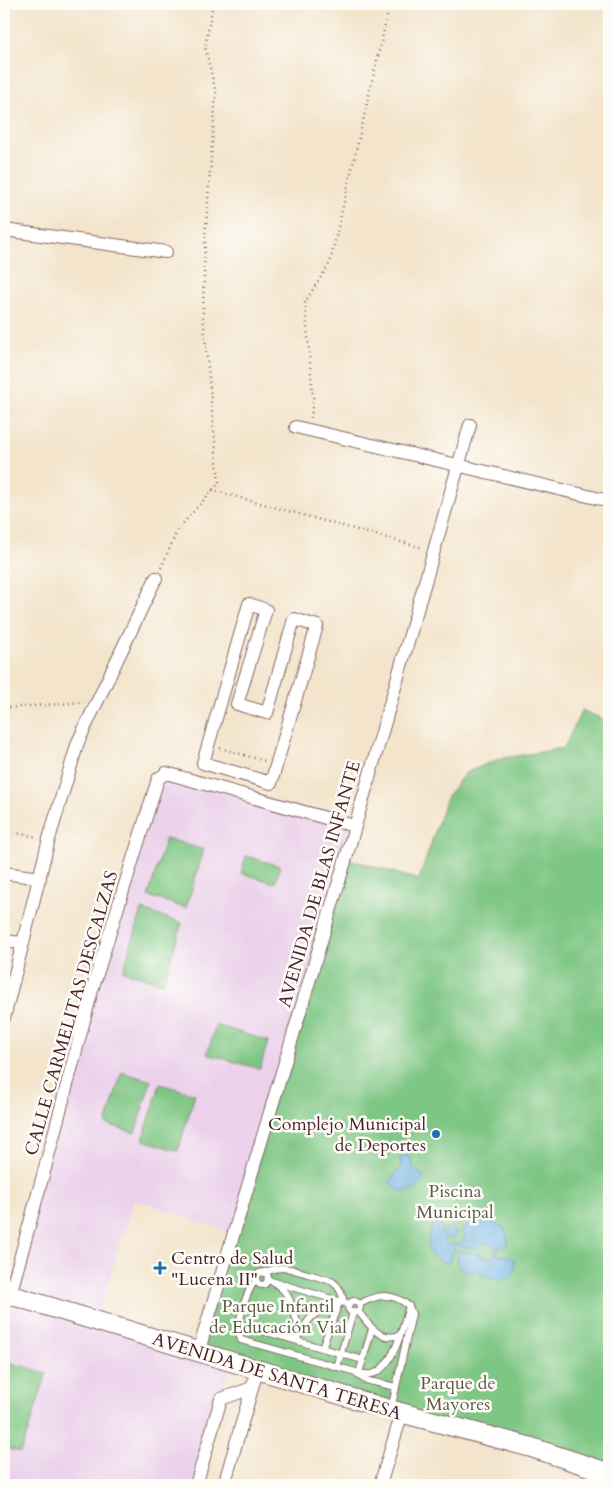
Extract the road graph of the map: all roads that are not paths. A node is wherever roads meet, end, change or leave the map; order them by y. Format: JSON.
{"nodes":[{"id":1,"x":4,"y":230,"type":"edge"},
{"id":2,"x":166,"y":252,"type":"dead end"},
{"id":3,"x":470,"y":425,"type":"dead end"},
{"id":4,"x":296,"y":427,"type":"dead end"},
{"id":5,"x":459,"y":465,"type":"junction"},
{"id":6,"x":609,"y":501,"type":"edge"},
{"id":7,"x":156,"y":578,"type":"road end"},
{"id":8,"x":203,"y":763,"type":"joint"},
{"id":9,"x":354,"y":826,"type":"junction"},
{"id":10,"x":4,"y":874,"type":"edge"},
{"id":11,"x":40,"y":878,"type":"junction"},
{"id":12,"x":4,"y":941,"type":"edge"},
{"id":13,"x":23,"y":943,"type":"junction"},
{"id":14,"x":4,"y":1016,"type":"edge"},
{"id":15,"x":265,"y":1273,"type":"junction"},
{"id":16,"x":256,"y":1280,"type":"junction"},
{"id":17,"x":268,"y":1280,"type":"junction"},
{"id":18,"x":7,"y":1294,"type":"edge"},
{"id":19,"x":344,"y":1303,"type":"junction"},
{"id":20,"x":409,"y":1306,"type":"junction"},
{"id":21,"x":357,"y":1309,"type":"junction"},
{"id":22,"x":239,"y":1324,"type":"junction"},
{"id":23,"x":372,"y":1329,"type":"junction"},
{"id":24,"x":301,"y":1330,"type":"junction"},
{"id":25,"x":400,"y":1335,"type":"junction"},
{"id":26,"x":296,"y":1340,"type":"junction"},
{"id":27,"x":322,"y":1348,"type":"junction"},
{"id":28,"x":198,"y":1353,"type":"junction"},
{"id":29,"x":341,"y":1354,"type":"junction"},
{"id":30,"x":363,"y":1360,"type":"junction"},
{"id":31,"x":337,"y":1367,"type":"junction"},
{"id":32,"x":356,"y":1372,"type":"junction"},
{"id":33,"x":255,"y":1379,"type":"junction"},
{"id":34,"x":396,"y":1387,"type":"junction"},
{"id":35,"x":396,"y":1412,"type":"junction"},
{"id":36,"x":609,"y":1473,"type":"edge"},
{"id":37,"x":196,"y":1485,"type":"edge"},
{"id":38,"x":224,"y":1485,"type":"edge"},
{"id":39,"x":380,"y":1485,"type":"edge"}],
"edges":[{"from":1,"to":2,"type":"street"},
{"from":3,"to":5,"type":"street","name":"AVENIDA DE BLAS INFANTE"},
{"from":4,"to":5,"type":"street"},
{"from":5,"to":6,"type":"street"},
{"from":5,"to":9,"type":"street","name":"AVENIDA DE BLAS INFANTE"},
{"from":7,"to":11,"type":"street"},
{"from":8,"to":8,"type":"street"},
{"from":9,"to":18,"type":"street","name":"CALLE CARMELITAS DESCALZAS"},
{"from":9,"to":28,"type":"street","name":"AVENIDA DE BLAS INFANTE"},
{"from":10,"to":11,"type":"street"},
{"from":11,"to":13,"type":"street"},
{"from":12,"to":13,"type":"street"},
{"from":13,"to":14,"type":"street"},
{"from":15,"to":16,"type":"lane"},
{"from":15,"to":17,"type":"lane"},
{"from":15,"to":19,"type":"lane"},
{"from":16,"to":17,"type":"lane"},
{"from":16,"to":22,"type":"lane"},
{"from":17,"to":19,"type":"lane"},
{"from":17,"to":24,"type":"lane"},
{"from":18,"to":28,"type":"street","name":"AVENIDA DE SANTA TERESA"},
{"from":19,"to":21,"type":"lane"},
{"from":19,"to":21,"type":"lane"},
{"from":19,"to":24,"type":"lane"},
{"from":19,"to":27,"type":"lane"},
{"from":20,"to":21,"type":"lane"},
{"from":20,"to":25,"type":"lane"},
{"from":20,"to":34,"type":"lane"},
{"from":21,"to":23,"type":"lane"},
{"from":21,"to":29,"type":"lane"},
{"from":22,"to":26,"type":"lane"},
{"from":22,"to":31,"type":"lane"},
{"from":23,"to":25,"type":"lane"},
{"from":23,"to":30,"type":"lane"},
{"from":24,"to":26,"type":"lane"},
{"from":25,"to":32,"type":"lane"},
{"from":26,"to":27,"type":"lane"},
{"from":27,"to":29,"type":"lane"},
{"from":28,"to":33,"type":"street","name":"AVENIDA DE SANTA TERESA"},
{"from":29,"to":30,"type":"lane"},
{"from":29,"to":31,"type":"lane"},
{"from":30,"to":32,"type":"lane"},
{"from":31,"to":32,"type":"lane"},
{"from":32,"to":34,"type":"lane"},
{"from":33,"to":35,"type":"street","name":"AVENIDA DE SANTA TERESA"},
{"from":33,"to":37,"type":"street"},
{"from":33,"to":38,"type":"street"},
{"from":34,"to":35,"type":"lane"},
{"from":35,"to":36,"type":"street","name":"AVENIDA DE SANTA TERESA"},
{"from":35,"to":39,"type":"street"}]}
